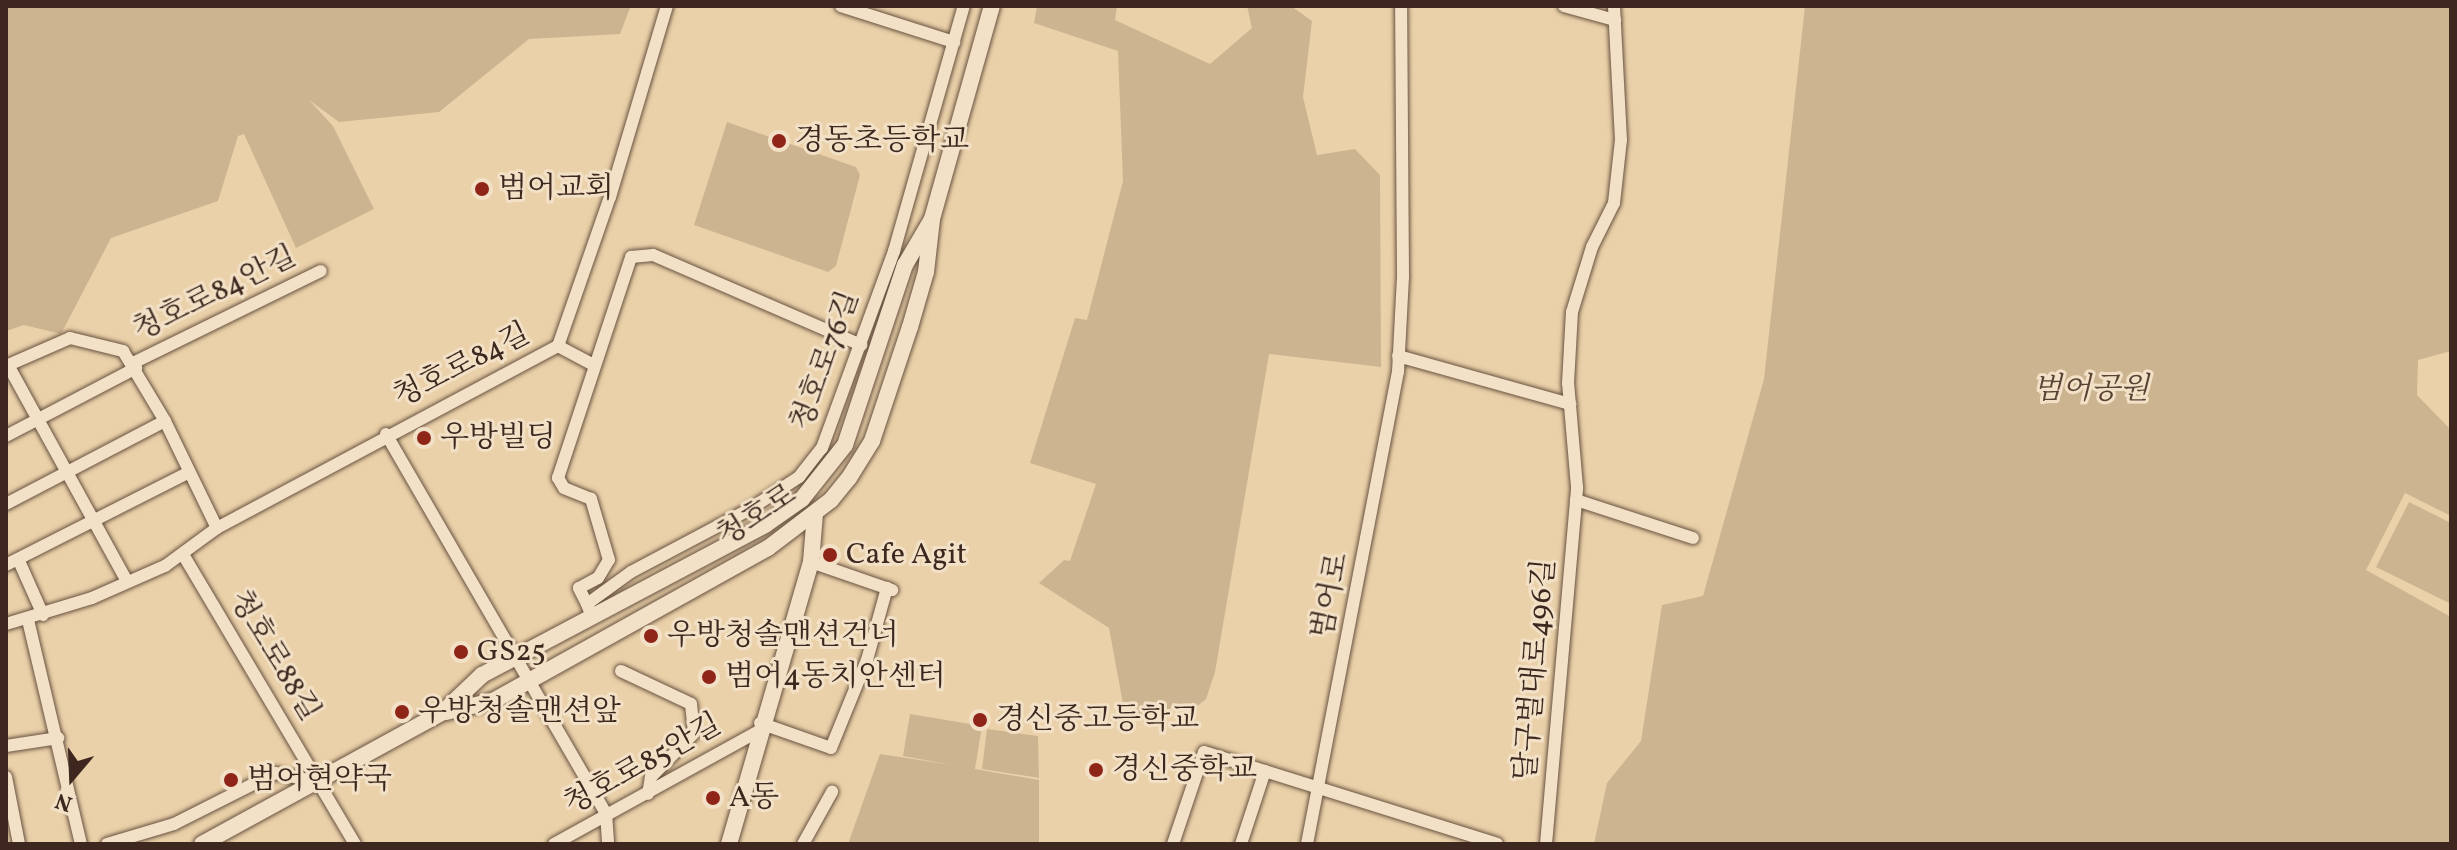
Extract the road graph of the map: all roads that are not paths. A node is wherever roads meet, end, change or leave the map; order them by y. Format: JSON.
{"nodes":[{"id":1,"x":667,"y":6,"type":"edge"},
{"id":2,"x":841,"y":6,"type":"edge"},
{"id":3,"x":964,"y":6,"type":"edge"},
{"id":4,"x":992,"y":6,"type":"edge"},
{"id":5,"x":1401,"y":6,"type":"edge"},
{"id":6,"x":1564,"y":6,"type":"edge"},
{"id":7,"x":1614,"y":6,"type":"edge"},
{"id":8,"x":1615,"y":20,"type":"junction"},
{"id":9,"x":954,"y":42,"type":"junction"},
{"id":10,"x":932,"y":219,"type":"junction"},
{"id":11,"x":321,"y":271,"type":"dead end"},
{"id":12,"x":861,"y":345,"type":"junction"},
{"id":13,"x":558,"y":346,"type":"junction"},
{"id":14,"x":1398,"y":356,"type":"junction"},
{"id":15,"x":134,"y":365,"type":"junction"},
{"id":16,"x":593,"y":365,"type":"junction"},
{"id":17,"x":7,"y":366,"type":"edge"},
{"id":18,"x":1570,"y":404,"type":"junction"},
{"id":19,"x":36,"y":420,"type":"junction"},
{"id":20,"x":165,"y":421,"type":"junction"},
{"id":21,"x":386,"y":434,"type":"junction"},
{"id":22,"x":6,"y":436,"type":"edge"},
{"id":23,"x":64,"y":470,"type":"junction"},
{"id":24,"x":189,"y":472,"type":"junction"},
{"id":25,"x":1576,"y":500,"type":"junction"},
{"id":26,"x":6,"y":504,"type":"edge"},
{"id":27,"x":815,"y":513,"type":"junction"},
{"id":28,"x":93,"y":524,"type":"junction"},
{"id":29,"x":217,"y":528,"type":"junction"},
{"id":30,"x":1693,"y":538,"type":"dead end"},
{"id":31,"x":184,"y":556,"type":"junction"},
{"id":32,"x":811,"y":562,"type":"junction"},
{"id":33,"x":13,"y":563,"type":"edge"},
{"id":34,"x":126,"y":580,"type":"junction"},
{"id":35,"x":590,"y":610,"type":"junction"},
{"id":36,"x":43,"y":615,"type":"junction"},
{"id":37,"x":28,"y":620,"type":"junction"},
{"id":38,"x":6,"y":624,"type":"edge"},
{"id":39,"x":517,"y":656,"type":"junction"},
{"id":40,"x":621,"y":671,"type":"dead end"},
{"id":41,"x":531,"y":680,"type":"junction"},
{"id":42,"x":443,"y":712,"type":"junction"},
{"id":43,"x":759,"y":728,"type":"junction"},
{"id":44,"x":58,"y":738,"type":"junction"},
{"id":45,"x":6,"y":746,"type":"edge"},
{"id":46,"x":1265,"y":771,"type":"junction"},
{"id":47,"x":6,"y":777,"type":"edge"},
{"id":48,"x":319,"y":782,"type":"junction"},
{"id":49,"x":1320,"y":786,"type":"junction"},
{"id":50,"x":832,"y":792,"type":"dead end"},
{"id":51,"x":648,"y":794,"type":"junction"},
{"id":52,"x":606,"y":813,"type":"junction"},
{"id":53,"x":19,"y":844,"type":"edge"},
{"id":54,"x":81,"y":844,"type":"edge"},
{"id":55,"x":107,"y":844,"type":"edge"},
{"id":56,"x":202,"y":844,"type":"edge"},
{"id":57,"x":355,"y":844,"type":"edge"},
{"id":58,"x":554,"y":844,"type":"edge"},
{"id":59,"x":608,"y":844,"type":"edge"},
{"id":60,"x":729,"y":844,"type":"edge"},
{"id":61,"x":803,"y":844,"type":"edge"},
{"id":62,"x":1173,"y":844,"type":"edge"},
{"id":63,"x":1241,"y":844,"type":"edge"},
{"id":64,"x":1307,"y":844,"type":"edge"},
{"id":65,"x":1497,"y":844,"type":"edge"},
{"id":66,"x":1546,"y":844,"type":"edge"}],
"edges":[{"from":1,"to":13,"type":"street","name":"청호로84길"},
{"from":2,"to":9,"type":"street"},
{"from":3,"to":9,"type":"street","name":"청호로76길"},
{"from":4,"to":10,"type":"main road","name":"청호로"},
{"from":5,"to":14,"type":"street","name":"범어로"},
{"from":6,"to":8,"type":"street"},
{"from":7,"to":8,"type":"street","name":"달구벌대로496길"},
{"from":8,"to":18,"type":"street","name":"달구벌대로496길"},
{"from":9,"to":12,"type":"street","name":"청호로76길"},
{"from":10,"to":27,"type":"main road","name":"청호로"},
{"from":10,"to":35,"type":"main road","name":"청호로"},
{"from":11,"to":15,"type":"street","name":"청호로84안길"},
{"from":12,"to":16,"type":"street"},
{"from":12,"to":35,"type":"street","name":"청호로76길"},
{"from":13,"to":16,"type":"street"},
{"from":13,"to":21,"type":"street","name":"청호로84길"},
{"from":14,"to":18,"type":"street"},
{"from":14,"to":49,"type":"street","name":"범어로"},
{"from":15,"to":17,"type":"street","name":"청호로84안길"},
{"from":15,"to":19,"type":"street","name":"청호로84안길"},
{"from":15,"to":20,"type":"street","name":"청호로84안길"},
{"from":16,"to":35,"type":"street"},
{"from":17,"to":19,"type":"street"},
{"from":18,"to":25,"type":"street","name":"달구벌대로496길"},
{"from":19,"to":22,"type":"street","name":"청호로84안길"},
{"from":19,"to":23,"type":"street"},
{"from":20,"to":23,"type":"street"},
{"from":20,"to":24,"type":"street","name":"청호로84안길"},
{"from":21,"to":29,"type":"street"},
{"from":21,"to":39,"type":"street","name":"청호로84길"},
{"from":23,"to":26,"type":"street"},
{"from":23,"to":28,"type":"street"},
{"from":24,"to":28,"type":"street"},
{"from":24,"to":29,"type":"street","name":"청호로84안길"},
{"from":25,"to":30,"type":"street"},
{"from":25,"to":66,"type":"street","name":"달구벌대로496길"},
{"from":27,"to":32,"type":"main road"},
{"from":27,"to":41,"type":"main road","name":"청호로"},
{"from":28,"to":33,"type":"street"},
{"from":28,"to":34,"type":"street"},
{"from":29,"to":31,"type":"street"},
{"from":31,"to":34,"type":"street"},
{"from":31,"to":48,"type":"street","name":"청호로88길"},
{"from":32,"to":43,"type":"main road"},
{"from":32,"to":43,"type":"street"},
{"from":33,"to":36,"type":"street"},
{"from":34,"to":36,"type":"street"},
{"from":35,"to":39,"type":"main road","name":"청호로"},
{"from":36,"to":37,"type":"street"},
{"from":37,"to":38,"type":"street"},
{"from":37,"to":44,"type":"street"},
{"from":39,"to":41,"type":"street","name":"청호로84길"},
{"from":39,"to":42,"type":"main road","name":"청호로"},
{"from":40,"to":51,"type":"street"},
{"from":41,"to":42,"type":"main road","name":"청호로"},
{"from":41,"to":52,"type":"street","name":"청호로84길"},
{"from":42,"to":48,"type":"main road","name":"청호로"},
{"from":43,"to":51,"type":"street","name":"청호로85안길"},
{"from":43,"to":60,"type":"main road"},
{"from":44,"to":45,"type":"street"},
{"from":44,"to":54,"type":"street"},
{"from":46,"to":49,"type":"street"},
{"from":46,"to":62,"type":"street"},
{"from":46,"to":63,"type":"street"},
{"from":47,"to":53,"type":"street"},
{"from":48,"to":55,"type":"street"},
{"from":48,"to":56,"type":"main road","name":"청호로"},
{"from":48,"to":57,"type":"street"},
{"from":49,"to":64,"type":"street","name":"범어로"},
{"from":49,"to":65,"type":"street"},
{"from":50,"to":61,"type":"street"},
{"from":51,"to":52,"type":"street","name":"청호로85안길"},
{"from":52,"to":58,"type":"street","name":"청호로85안길"},
{"from":52,"to":59,"type":"street"}]}
